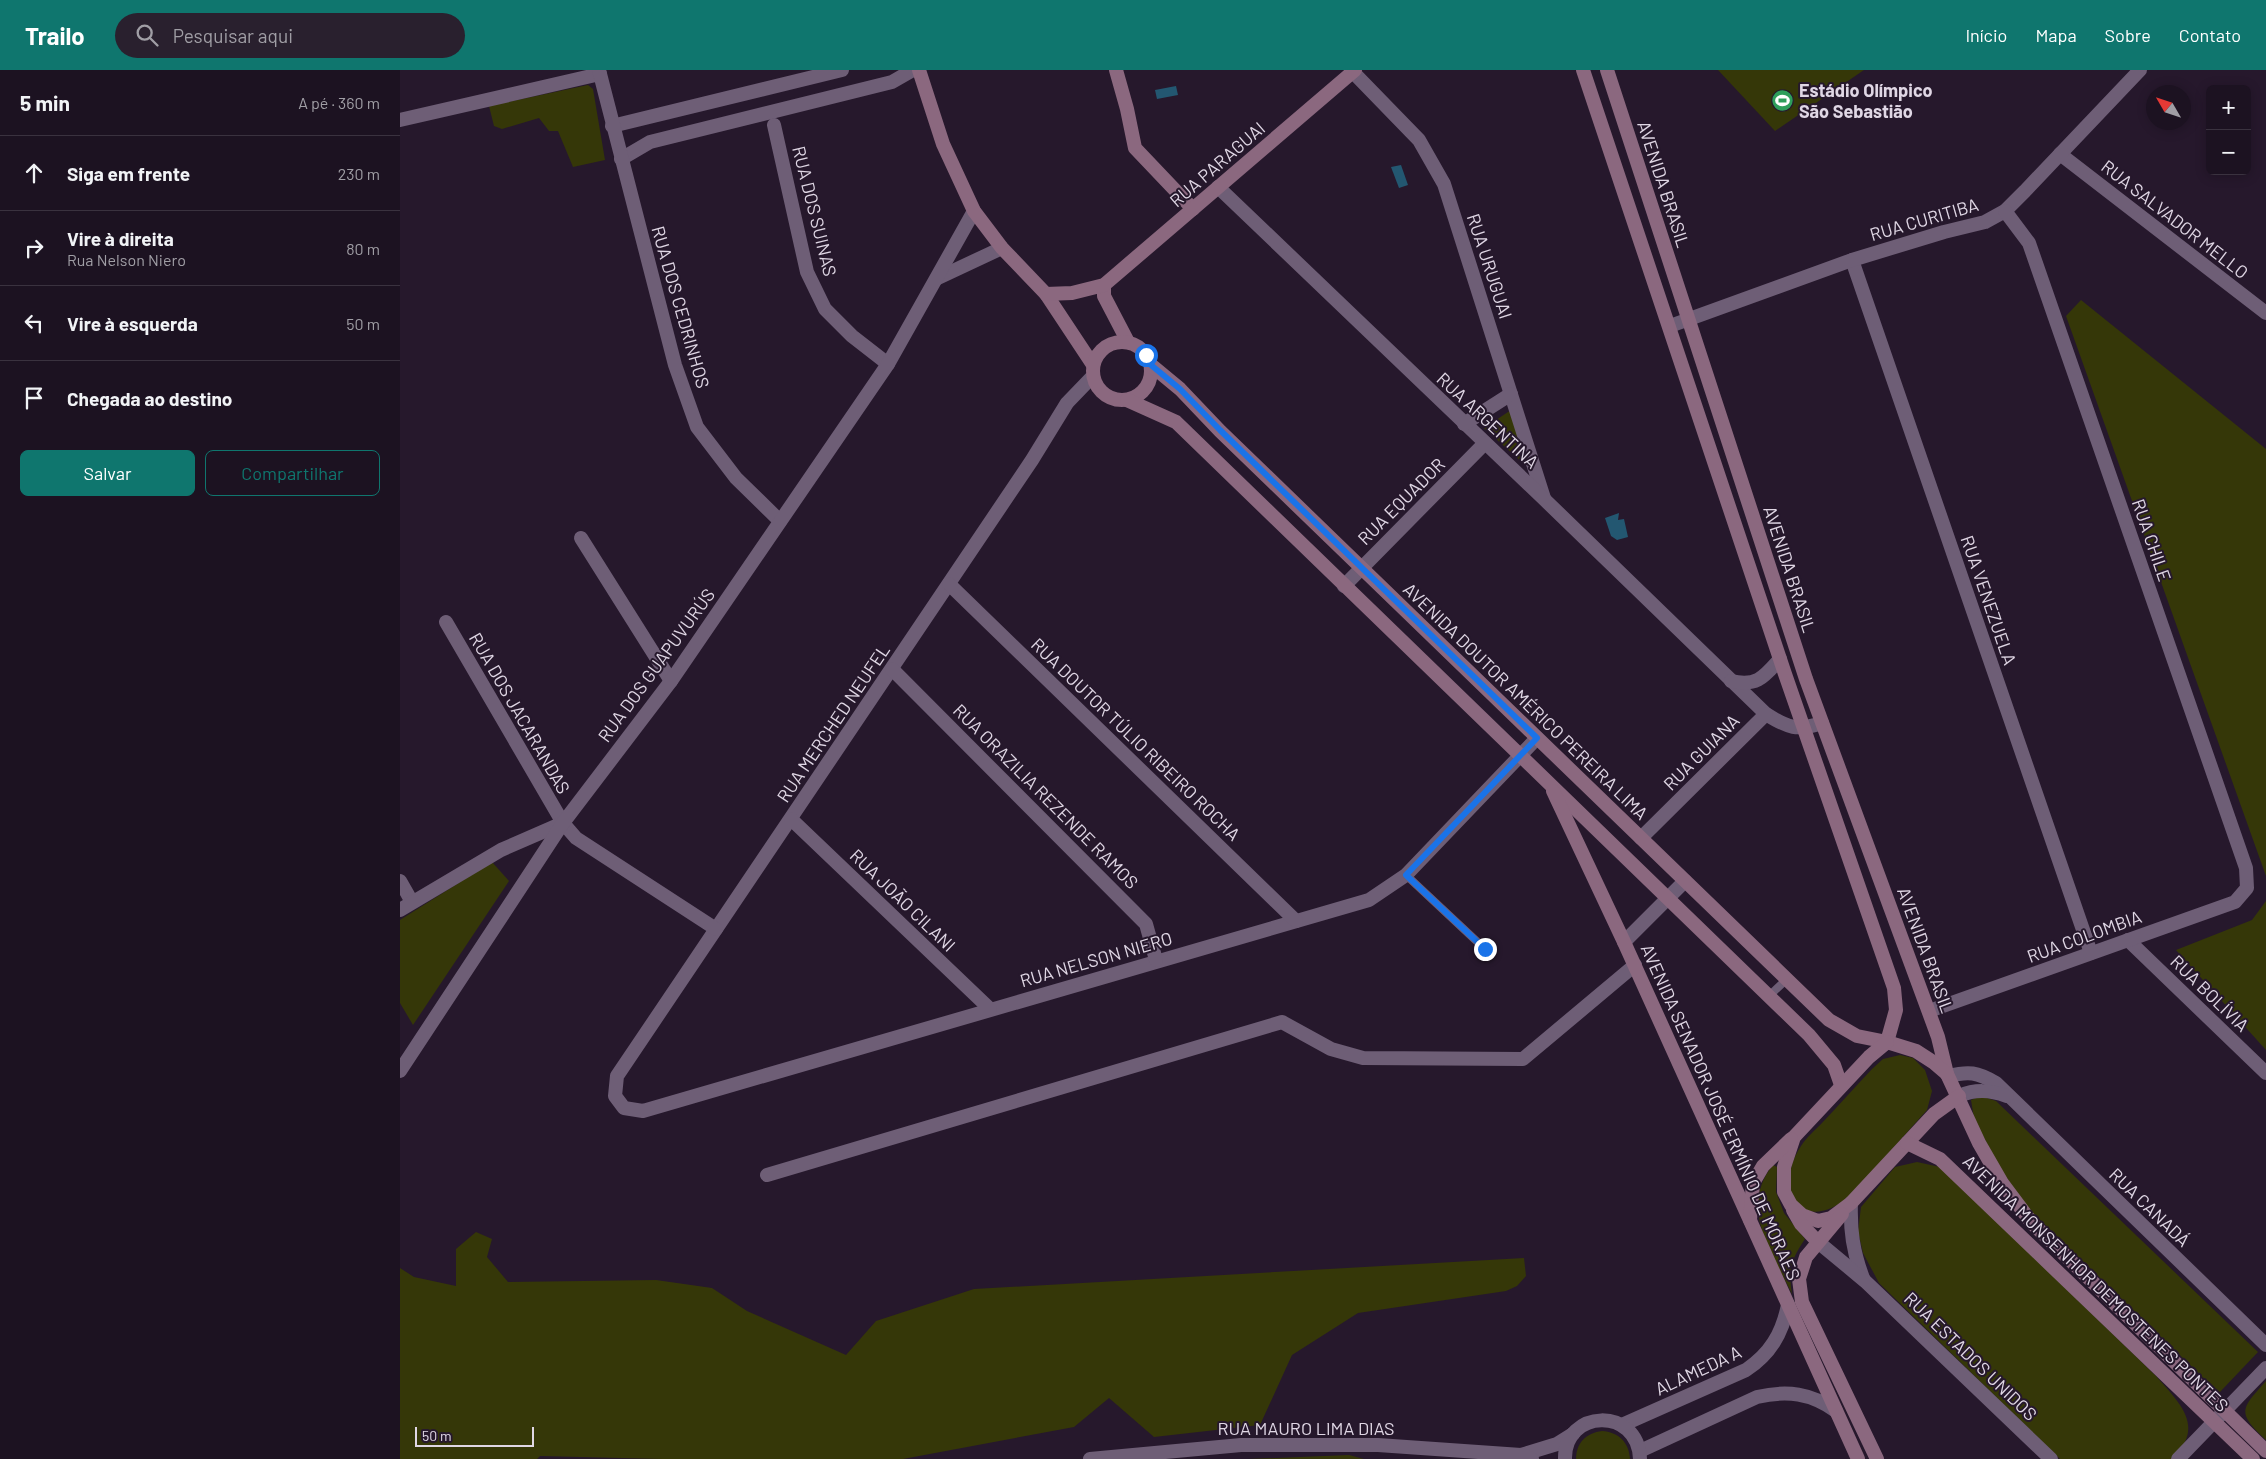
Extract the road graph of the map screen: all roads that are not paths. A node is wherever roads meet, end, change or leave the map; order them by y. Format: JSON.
{"nodes":[{"id":1,"x":842,"y":70,"type":"edge"},
{"id":2,"x":913,"y":70,"type":"edge"},
{"id":3,"x":919,"y":70,"type":"edge"},
{"id":4,"x":1116,"y":70,"type":"edge"},
{"id":5,"x":1583,"y":70,"type":"edge"},
{"id":6,"x":1607,"y":70,"type":"edge"},
{"id":7,"x":2140,"y":70,"type":"edge"},
{"id":8,"x":1353,"y":71,"type":"edge"},
{"id":9,"x":599,"y":72,"type":"edge"},
{"id":10,"x":400,"y":120,"type":"edge"},
{"id":11,"x":774,"y":125,"type":"dead end"},
{"id":12,"x":612,"y":126,"type":"junction"},
{"id":13,"x":2060,"y":154,"type":"junction"},
{"id":14,"x":621,"y":159,"type":"junction"},
{"id":15,"x":1218,"y":187,"type":"junction"},
{"id":16,"x":1193,"y":209,"type":"junction"},
{"id":17,"x":974,"y":211,"type":"junction"},
{"id":18,"x":2004,"y":211,"type":"junction"},
{"id":19,"x":1002,"y":248,"type":"junction"},
{"id":20,"x":1852,"y":260,"type":"junction"},
{"id":21,"x":938,"y":278,"type":"junction"},
{"id":22,"x":1104,"y":285,"type":"junction"},
{"id":23,"x":1046,"y":294,"type":"junction"},
{"id":24,"x":2266,"y":313,"type":"edge"},
{"id":25,"x":1688,"y":319,"type":"junction"},
{"id":26,"x":1670,"y":326,"type":"junction"},
{"id":27,"x":1128,"y":342,"type":"junction"},
{"id":28,"x":888,"y":364,"type":"junction"},
{"id":29,"x":1151,"y":365,"type":"junction"},
{"id":30,"x":1093,"y":370,"type":"junction"},
{"id":31,"x":1511,"y":394,"type":"junction"},
{"id":32,"x":1127,"y":400,"type":"junction"},
{"id":33,"x":1464,"y":424,"type":"junction"},
{"id":34,"x":1485,"y":443,"type":"junction"},
{"id":35,"x":1544,"y":499,"type":"junction"},
{"id":36,"x":780,"y":521,"type":"junction"},
{"id":37,"x":581,"y":538,"type":"dead end"},
{"id":38,"x":1361,"y":568,"type":"junction"},
{"id":39,"x":949,"y":584,"type":"junction"},
{"id":40,"x":1344,"y":586,"type":"junction"},
{"id":41,"x":446,"y":622,"type":"dead end"},
{"id":42,"x":1780,"y":659,"type":"junction"},
{"id":43,"x":892,"y":668,"type":"junction"},
{"id":44,"x":671,"y":681,"type":"junction"},
{"id":45,"x":1731,"y":681,"type":"junction"},
{"id":46,"x":1766,"y":714,"type":"junction"},
{"id":47,"x":1822,"y":723,"type":"junction"},
{"id":48,"x":1804,"y":729,"type":"junction"},
{"id":49,"x":1537,"y":738,"type":"junction"},
{"id":50,"x":1521,"y":755,"type":"junction"},
{"id":51,"x":1548,"y":782,"type":"junction"},
{"id":52,"x":791,"y":819,"type":"junction"},
{"id":53,"x":563,"y":823,"type":"junction"},
{"id":54,"x":1641,"y":838,"type":"junction"},
{"id":55,"x":1876,"y":869,"type":"junction"},
{"id":56,"x":1855,"y":874,"type":"junction"},
{"id":57,"x":1406,"y":875,"type":"junction"},
{"id":58,"x":400,"y":881,"type":"edge"},
{"id":59,"x":1685,"y":881,"type":"junction"},
{"id":60,"x":2247,"y":888,"type":"joint"},
{"id":61,"x":1668,"y":898,"type":"junction"},
{"id":62,"x":406,"y":906,"type":"edge"},
{"id":63,"x":1296,"y":921,"type":"junction"},
{"id":64,"x":716,"y":929,"type":"junction"},
{"id":65,"x":1739,"y":933,"type":"junction"},
{"id":66,"x":2128,"y":940,"type":"junction"},
{"id":67,"x":1624,"y":942,"type":"junction"},
{"id":68,"x":1485,"y":949,"type":"dead end"},
{"id":69,"x":1722,"y":950,"type":"junction"},
{"id":70,"x":2091,"y":953,"type":"junction"},
{"id":71,"x":1156,"y":960,"type":"junction"},
{"id":72,"x":1634,"y":965,"type":"junction"},
{"id":73,"x":1787,"y":979,"type":"junction"},
{"id":74,"x":1769,"y":996,"type":"junction"},
{"id":75,"x":990,"y":1009,"type":"junction"},
{"id":76,"x":1929,"y":1011,"type":"junction"},
{"id":77,"x":1887,"y":1042,"type":"junction"},
{"id":78,"x":400,"y":1071,"type":"edge"},
{"id":79,"x":2266,"y":1073,"type":"edge"},
{"id":80,"x":1948,"y":1075,"type":"junction"},
{"id":81,"x":1841,"y":1084,"type":"junction"},
{"id":82,"x":615,"y":1096,"type":"joint"},
{"id":83,"x":1959,"y":1096,"type":"junction"},
{"id":84,"x":2007,"y":1096,"type":"junction"},
{"id":85,"x":1794,"y":1137,"type":"junction"},
{"id":86,"x":1907,"y":1142,"type":"junction"},
{"id":87,"x":767,"y":1175,"type":"dead end"},
{"id":88,"x":1850,"y":1203,"type":"junction"},
{"id":89,"x":1791,"y":1205,"type":"junction"},
{"id":90,"x":1750,"y":1222,"type":"junction"},
{"id":91,"x":1818,"y":1242,"type":"junction"},
{"id":92,"x":1864,"y":1281,"type":"junction"},
{"id":93,"x":1788,"y":1305,"type":"junction"},
{"id":94,"x":2266,"y":1345,"type":"edge"},
{"id":95,"x":2266,"y":1368,"type":"edge"},
{"id":96,"x":1836,"y":1411,"type":"junction"},
{"id":97,"x":2225,"y":1412,"type":"junction"},
{"id":98,"x":2214,"y":1422,"type":"junction"},
{"id":99,"x":1622,"y":1425,"type":"junction"},
{"id":100,"x":1573,"y":1434,"type":"junction"},
{"id":101,"x":1378,"y":1445,"type":"junction"},
{"id":102,"x":2266,"y":1451,"type":"edge"},
{"id":103,"x":1640,"y":1455,"type":"edge"},
{"id":104,"x":1527,"y":1457,"type":"edge"},
{"id":105,"x":1095,"y":1459,"type":"edge"},
{"id":106,"x":1384,"y":1459,"type":"edge"},
{"id":107,"x":1565,"y":1459,"type":"edge"},
{"id":108,"x":1858,"y":1459,"type":"edge"},
{"id":109,"x":1877,"y":1459,"type":"edge"},
{"id":110,"x":2050,"y":1459,"type":"edge"},
{"id":111,"x":2178,"y":1459,"type":"edge"},
{"id":112,"x":2253,"y":1459,"type":"edge"}],
"edges":[{"from":1,"to":12,"type":"street"},
{"from":2,"to":14,"type":"street"},
{"from":3,"to":17,"type":"main road"},
{"from":4,"to":16,"type":"main road"},
{"from":5,"to":26,"type":"main road"},
{"from":6,"to":25,"type":"main road","name":"AVENIDA BRASIL"},
{"from":7,"to":13,"type":"street","name":"RUA CURITIBA"},
{"from":8,"to":15,"type":"main road","name":"RUA PARAGUAI"},
{"from":8,"to":31,"type":"street","name":"RUA URUGUAI"},
{"from":9,"to":10,"type":"street"},
{"from":9,"to":12,"type":"street","name":"RUA DOS CEDRINHOS"},
{"from":11,"to":28,"type":"street","name":"RUA DOS SUINAS"},
{"from":12,"to":14,"type":"street","name":"RUA DOS CEDRINHOS"},
{"from":13,"to":18,"type":"street","name":"RUA CURITIBA"},
{"from":13,"to":24,"type":"street","name":"RUA SALVADOR MELLO"},
{"from":14,"to":36,"type":"street","name":"RUA DOS CEDRINHOS"},
{"from":15,"to":16,"type":"main road","name":"RUA PARAGUAI"},
{"from":15,"to":33,"type":"street","name":"RUA ARGENTINA"},
{"from":16,"to":22,"type":"main road","name":"RUA PARAGUAI"},
{"from":17,"to":19,"type":"main road"},
{"from":17,"to":21,"type":"street","name":"RUA DOS GUAPUVURÚS"},
{"from":18,"to":20,"type":"street","name":"RUA CURITIBA"},
{"from":18,"to":60,"type":"street","name":"RUA CHILE"},
{"from":19,"to":21,"type":"street"},
{"from":19,"to":23,"type":"main road"},
{"from":20,"to":25,"type":"street","name":"RUA CURITIBA"},
{"from":20,"to":70,"type":"street","name":"RUA VENEZUELA"},
{"from":21,"to":28,"type":"street","name":"RUA DOS GUAPUVURÚS"},
{"from":22,"to":23,"type":"main road","name":"RUA PARAGUAI"},
{"from":22,"to":27,"type":"main road"},
{"from":23,"to":30,"type":"main road"},
{"from":25,"to":26,"type":"street","name":"RUA CURITIBA"},
{"from":25,"to":47,"type":"main road","name":"AVENIDA BRASIL"},
{"from":26,"to":42,"type":"main road"},
{"from":27,"to":29,"type":"main road"},
{"from":27,"to":30,"type":"main road"},
{"from":28,"to":36,"type":"street","name":"RUA DOS GUAPUVURÚS"},
{"from":29,"to":32,"type":"main road"},
{"from":29,"to":38,"type":"main road","name":"AVENIDA DOUTOR AMÉRICO PEREIRA LIMA"},
{"from":30,"to":32,"type":"main road"},
{"from":30,"to":39,"type":"street","name":"RUA MERCHED NEUFEL"},
{"from":31,"to":33,"type":"street"},
{"from":31,"to":35,"type":"street","name":"RUA URUGUAI"},
{"from":32,"to":40,"type":"main road"},
{"from":33,"to":34,"type":"street","name":"RUA ARGENTINA"},
{"from":34,"to":35,"type":"street","name":"RUA ARGENTINA"},
{"from":34,"to":38,"type":"street","name":"RUA EQUADOR"},
{"from":35,"to":45,"type":"street","name":"RUA ARGENTINA"},
{"from":36,"to":44,"type":"street","name":"RUA DOS GUAPUVURÚS"},
{"from":37,"to":44,"type":"street"},
{"from":38,"to":40,"type":"street","name":"RUA EQUADOR"},
{"from":38,"to":49,"type":"main road","name":"AVENIDA DOUTOR AMÉRICO PEREIRA LIMA"},
{"from":39,"to":43,"type":"street","name":"RUA MERCHED NEUFEL"},
{"from":39,"to":63,"type":"street","name":"RUA DOUTOR TÚLIO RIBEIRO ROCHA"},
{"from":40,"to":50,"type":"main road"},
{"from":41,"to":53,"type":"street","name":"RUA DOS JACARANDAS"},
{"from":42,"to":45,"type":"street"},
{"from":42,"to":48,"type":"main road"},
{"from":43,"to":52,"type":"street","name":"RUA MERCHED NEUFEL"},
{"from":43,"to":71,"type":"street","name":"RUA ORAZILIA REZENDE RAMOS"},
{"from":44,"to":53,"type":"street","name":"RUA DOS GUAPUVURÚS"},
{"from":45,"to":46,"type":"street","name":"RUA ARGENTINA"},
{"from":46,"to":48,"type":"street","name":"RUA ARGENTINA"},
{"from":46,"to":54,"type":"street","name":"RUA GUIANA"},
{"from":47,"to":48,"type":"street"},
{"from":47,"to":55,"type":"main road","name":"AVENIDA BRASIL"},
{"from":48,"to":56,"type":"main road"},
{"from":49,"to":50,"type":"street","name":"RUA NELSON NIERO"},
{"from":49,"to":54,"type":"main road","name":"AVENIDA DOUTOR AMÉRICO PEREIRA LIMA"},
{"from":50,"to":51,"type":"main road"},
{"from":50,"to":57,"type":"street","name":"RUA NELSON NIERO"},
{"from":51,"to":61,"type":"main road"},
{"from":51,"to":67,"type":"main road","name":"AVENIDA SENADOR JOSÉ ERMÍNIO DE MORAES"},
{"from":52,"to":64,"type":"street","name":"RUA MERCHED NEUFEL"},
{"from":52,"to":75,"type":"street","name":"RUA JOÃO CILANI"},
{"from":53,"to":62,"type":"street"},
{"from":53,"to":64,"type":"street","name":"RUA DOS JACARANDAS"},
{"from":53,"to":78,"type":"street","name":"RUA DOS GUAPUVURÚS"},
{"from":54,"to":59,"type":"main road","name":"AVENIDA DOUTOR AMÉRICO PEREIRA LIMA"},
{"from":55,"to":56,"type":"main road"},
{"from":55,"to":76,"type":"main road","name":"AVENIDA BRASIL"},
{"from":56,"to":77,"type":"main road"},
{"from":57,"to":63,"type":"street","name":"RUA NELSON NIERO"},
{"from":57,"to":68,"type":"lane"},
{"from":58,"to":62,"type":"street"},
{"from":59,"to":61,"type":"street"},
{"from":59,"to":65,"type":"main road","name":"AVENIDA DOUTOR AMÉRICO PEREIRA LIMA"},
{"from":60,"to":66,"type":"street","name":"RUA COLOMBIA"},
{"from":61,"to":67,"type":"street"},
{"from":61,"to":69,"type":"main road"},
{"from":63,"to":71,"type":"street","name":"RUA NELSON NIERO"},
{"from":64,"to":82,"type":"street","name":"RUA MERCHED NEUFEL"},
{"from":65,"to":69,"type":"main road"},
{"from":65,"to":73,"type":"main road","name":"AVENIDA DOUTOR AMÉRICO PEREIRA LIMA"},
{"from":66,"to":70,"type":"street","name":"RUA COLOMBIA"},
{"from":66,"to":79,"type":"street","name":"RUA BOLÍVIA"},
{"from":67,"to":72,"type":"main road","name":"AVENIDA SENADOR JOSÉ ERMÍNIO DE MORAES"},
{"from":69,"to":74,"type":"main road"},
{"from":70,"to":76,"type":"street","name":"RUA COLOMBIA"},
{"from":71,"to":75,"type":"street","name":"RUA NELSON NIERO"},
{"from":72,"to":87,"type":"street"},
{"from":72,"to":90,"type":"main road","name":"AVENIDA SENADOR JOSÉ ERMÍNIO DE MORAES"},
{"from":73,"to":74,"type":"lane"},
{"from":73,"to":77,"type":"main road","name":"AVENIDA DOUTOR AMÉRICO PEREIRA LIMA"},
{"from":74,"to":81,"type":"main road"},
{"from":75,"to":82,"type":"street","name":"RUA NELSON NIERO"},
{"from":76,"to":80,"type":"main road","name":"AVENIDA BRASIL"},
{"from":77,"to":80,"type":"main road","name":"AVENIDA DOUTOR AMÉRICO PEREIRA LIMA"},
{"from":77,"to":81,"type":"main road"},
{"from":80,"to":83,"type":"main road","name":"AVENIDA MONSENHOR DEMOSTENES PONTES"},
{"from":80,"to":84,"type":"street","name":"RUA CANADÁ"},
{"from":81,"to":85,"type":"main road"},
{"from":83,"to":84,"type":"street"},
{"from":83,"to":86,"type":"main road"},
{"from":83,"to":97,"type":"main road","name":"AVENIDA MONSENHOR DEMOSTENES PONTES"},
{"from":84,"to":94,"type":"street","name":"RUA CANADÁ"},
{"from":85,"to":89,"type":"main road"},
{"from":85,"to":90,"type":"main road"},
{"from":86,"to":88,"type":"main road"},
{"from":86,"to":98,"type":"main road","name":"AVENIDA MONSENHOR DEMOSTENES PONTES"},
{"from":88,"to":89,"type":"main road"},
{"from":88,"to":91,"type":"main road","name":"AVENIDA SENADOR JOSÉ ERMÍNIO DE MORAES"},
{"from":88,"to":92,"type":"street"},
{"from":89,"to":91,"type":"main road"},
{"from":90,"to":93,"type":"main road","name":"AVENIDA SENADOR JOSÉ ERMÍNIO DE MORAES"},
{"from":91,"to":92,"type":"street","name":"RUA ESTADOS UNIDOS"},
{"from":91,"to":109,"type":"main road","name":"AVENIDA SENADOR JOSÉ ERMÍNIO DE MORAES"},
{"from":92,"to":110,"type":"street","name":"RUA ESTADOS UNIDOS"},
{"from":93,"to":96,"type":"main road","name":"AVENIDA SENADOR JOSÉ ERMÍNIO DE MORAES"},
{"from":93,"to":99,"type":"street","name":"ALAMEDA A"},
{"from":95,"to":97,"type":"street"},
{"from":96,"to":103,"type":"street"},
{"from":96,"to":108,"type":"main road","name":"AVENIDA SENADOR JOSÉ ERMÍNIO DE MORAES"},
{"from":97,"to":98,"type":"street"},
{"from":97,"to":102,"type":"main road","name":"AVENIDA MONSENHOR DEMOSTENES PONTES"},
{"from":98,"to":111,"type":"street"},
{"from":98,"to":112,"type":"main road","name":"AVENIDA MONSENHOR DEMOSTENES PONTES"},
{"from":99,"to":100,"type":"street","name":"RUA MAURO LIMA DIAS"},
{"from":99,"to":103,"type":"street"},
{"from":100,"to":104,"type":"street","name":"RUA MAURO LIMA DIAS"},
{"from":100,"to":107,"type":"street"},
{"from":101,"to":104,"type":"street","name":"RUA MAURO LIMA DIAS"},
{"from":101,"to":105,"type":"street","name":"RUA MAURO LIMA DIAS"},
{"from":101,"to":106,"type":"street"}]}
